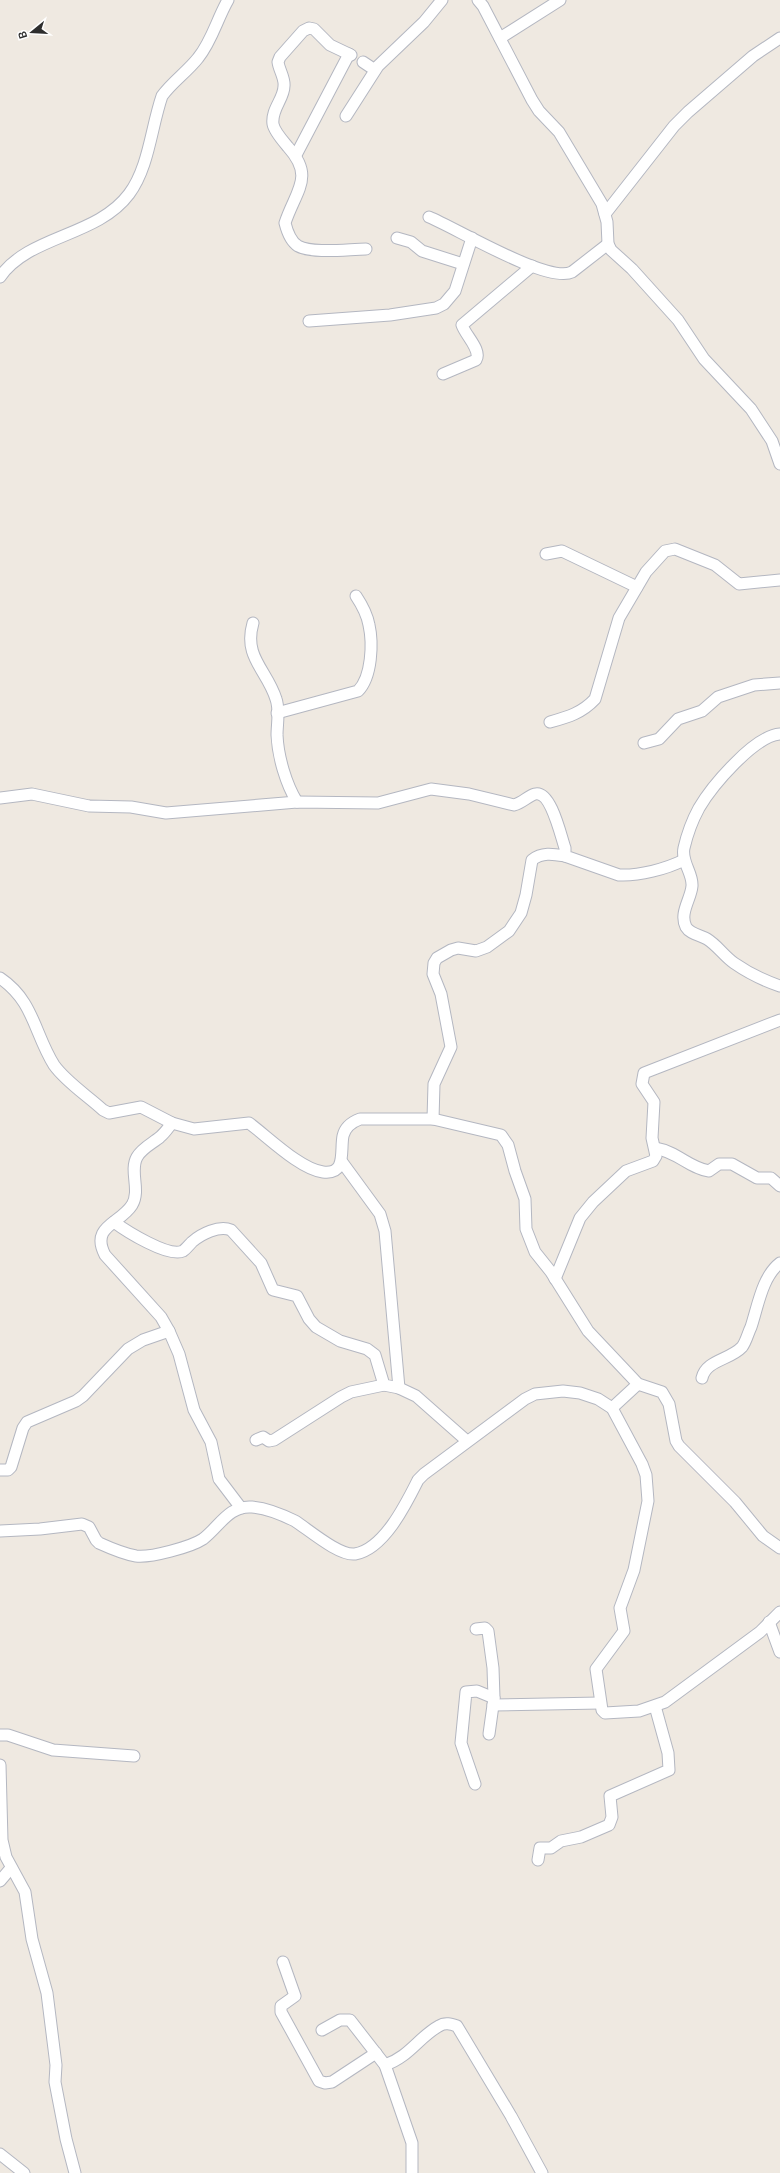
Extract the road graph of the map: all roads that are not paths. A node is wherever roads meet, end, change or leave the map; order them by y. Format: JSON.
{"nodes":[{"id":1,"x":228,"y":0,"type":"edge"},
{"id":2,"x":442,"y":0,"type":"edge"},
{"id":3,"x":478,"y":0,"type":"edge"},
{"id":4,"x":560,"y":0,"type":"edge"},
{"id":5,"x":500,"y":38,"type":"junction"},
{"id":6,"x":780,"y":38,"type":"edge"},
{"id":7,"x":364,"y":62,"type":"dead end"},
{"id":8,"x":375,"y":70,"type":"junction"},
{"id":9,"x":346,"y":116,"type":"dead end"},
{"id":10,"x":296,"y":155,"type":"junction"},
{"id":11,"x":605,"y":214,"type":"junction"},
{"id":12,"x":429,"y":217,"type":"dead end"},
{"id":13,"x":397,"y":238,"type":"dead end"},
{"id":14,"x":472,"y":238,"type":"junction"},
{"id":15,"x":608,"y":244,"type":"junction"},
{"id":16,"x":366,"y":249,"type":"dead end"},
{"id":17,"x":463,"y":264,"type":"junction"},
{"id":18,"x":532,"y":266,"type":"junction"},
{"id":19,"x":0,"y":277,"type":"edge"},
{"id":20,"x":309,"y":321,"type":"dead end"},
{"id":21,"x":443,"y":374,"type":"dead end"},
{"id":22,"x":780,"y":464,"type":"edge"},
{"id":23,"x":546,"y":554,"type":"dead end"},
{"id":24,"x":780,"y":580,"type":"edge"},
{"id":25,"x":637,"y":588,"type":"junction"},
{"id":26,"x":356,"y":596,"type":"dead end"},
{"id":27,"x":253,"y":622,"type":"dead end"},
{"id":28,"x":780,"y":683,"type":"edge"},
{"id":29,"x":277,"y":714,"type":"junction"},
{"id":30,"x":550,"y":722,"type":"dead end"},
{"id":31,"x":780,"y":734,"type":"edge"},
{"id":32,"x":644,"y":743,"type":"dead end"},
{"id":33,"x":0,"y":798,"type":"edge"},
{"id":34,"x":297,"y":802,"type":"junction"},
{"id":35,"x":565,"y":856,"type":"junction"},
{"id":36,"x":684,"y":860,"type":"junction"},
{"id":37,"x":0,"y":978,"type":"edge"},
{"id":38,"x":780,"y":986,"type":"edge"},
{"id":39,"x":780,"y":1020,"type":"edge"},
{"id":40,"x":433,"y":1119,"type":"junction"},
{"id":41,"x":172,"y":1123,"type":"junction"},
{"id":42,"x":655,"y":1148,"type":"junction"},
{"id":43,"x":342,"y":1162,"type":"junction"},
{"id":44,"x":780,"y":1186,"type":"edge"},
{"id":45,"x":114,"y":1222,"type":"junction"},
{"id":46,"x":780,"y":1263,"type":"edge"},
{"id":47,"x":555,"y":1279,"type":"junction"},
{"id":48,"x":169,"y":1331,"type":"junction"},
{"id":49,"x":702,"y":1378,"type":"dead end"},
{"id":50,"x":638,"y":1384,"type":"junction"},
{"id":51,"x":384,"y":1385,"type":"junction"},
{"id":52,"x":399,"y":1388,"type":"junction"},
{"id":53,"x":612,"y":1408,"type":"junction"},
{"id":54,"x":256,"y":1440,"type":"dead end"},
{"id":55,"x":467,"y":1441,"type":"junction"},
{"id":56,"x":0,"y":1470,"type":"edge"},
{"id":57,"x":241,"y":1508,"type":"junction"},
{"id":58,"x":0,"y":1531,"type":"edge"},
{"id":59,"x":780,"y":1548,"type":"edge"},
{"id":60,"x":780,"y":1612,"type":"edge"},
{"id":61,"x":769,"y":1622,"type":"junction"},
{"id":62,"x":476,"y":1628,"type":"dead end"},
{"id":63,"x":780,"y":1652,"type":"edge"},
{"id":64,"x":493,"y":1702,"type":"junction"},
{"id":65,"x":600,"y":1703,"type":"junction"},
{"id":66,"x":655,"y":1706,"type":"junction"},
{"id":67,"x":489,"y":1734,"type":"dead end"},
{"id":68,"x":0,"y":1735,"type":"edge"},
{"id":69,"x":134,"y":1756,"type":"dead end"},
{"id":70,"x":0,"y":1765,"type":"edge"},
{"id":71,"x":475,"y":1784,"type":"dead end"},
{"id":72,"x":538,"y":1860,"type":"dead end"},
{"id":73,"x":11,"y":1868,"type":"junction"},
{"id":74,"x":0,"y":1881,"type":"edge"},
{"id":75,"x":283,"y":1962,"type":"dead end"},
{"id":76,"x":322,"y":2030,"type":"dead end"},
{"id":77,"x":376,"y":2053,"type":"junction"},
{"id":78,"x":385,"y":2065,"type":"junction"},
{"id":79,"x":2,"y":2160,"type":"edge"},
{"id":80,"x":24,"y":2173,"type":"edge"},
{"id":81,"x":75,"y":2173,"type":"edge"},
{"id":82,"x":412,"y":2173,"type":"edge"},
{"id":83,"x":542,"y":2173,"type":"edge"}],
"edges":[{"from":1,"to":19,"type":"street"},
{"from":2,"to":8,"type":"street"},
{"from":3,"to":5,"type":"street"},
{"from":4,"to":5,"type":"street"},
{"from":5,"to":11,"type":"street"},
{"from":6,"to":11,"type":"street"},
{"from":7,"to":8,"type":"street"},
{"from":8,"to":9,"type":"street"},
{"from":10,"to":10,"type":"street"},
{"from":10,"to":16,"type":"street"},
{"from":11,"to":15,"type":"street"},
{"from":12,"to":14,"type":"street"},
{"from":13,"to":17,"type":"street"},
{"from":14,"to":17,"type":"street"},
{"from":14,"to":18,"type":"street"},
{"from":15,"to":18,"type":"street"},
{"from":15,"to":22,"type":"street"},
{"from":17,"to":20,"type":"street"},
{"from":18,"to":21,"type":"street"},
{"from":23,"to":25,"type":"street"},
{"from":24,"to":25,"type":"street"},
{"from":25,"to":30,"type":"street"},
{"from":26,"to":29,"type":"street"},
{"from":27,"to":29,"type":"street"},
{"from":28,"to":32,"type":"street"},
{"from":29,"to":34,"type":"street"},
{"from":31,"to":36,"type":"street"},
{"from":33,"to":34,"type":"street"},
{"from":34,"to":35,"type":"street"},
{"from":35,"to":36,"type":"street"},
{"from":35,"to":40,"type":"street"},
{"from":36,"to":38,"type":"street"},
{"from":37,"to":41,"type":"street"},
{"from":39,"to":42,"type":"street"},
{"from":40,"to":43,"type":"street"},
{"from":40,"to":47,"type":"street"},
{"from":41,"to":43,"type":"street"},
{"from":41,"to":45,"type":"street"},
{"from":42,"to":44,"type":"street"},
{"from":42,"to":47,"type":"street"},
{"from":43,"to":52,"type":"street"},
{"from":45,"to":48,"type":"street"},
{"from":45,"to":51,"type":"street"},
{"from":46,"to":49,"type":"street"},
{"from":47,"to":50,"type":"street"},
{"from":48,"to":56,"type":"street"},
{"from":48,"to":57,"type":"street"},
{"from":50,"to":53,"type":"street"},
{"from":50,"to":59,"type":"street"},
{"from":51,"to":52,"type":"street"},
{"from":51,"to":54,"type":"street"},
{"from":52,"to":55,"type":"street"},
{"from":53,"to":55,"type":"street"},
{"from":53,"to":65,"type":"street"},
{"from":55,"to":57,"type":"street"},
{"from":57,"to":58,"type":"street"},
{"from":60,"to":61,"type":"street"},
{"from":61,"to":63,"type":"street"},
{"from":61,"to":66,"type":"street"},
{"from":62,"to":64,"type":"street"},
{"from":64,"to":65,"type":"street"},
{"from":64,"to":67,"type":"street"},
{"from":64,"to":71,"type":"street"},
{"from":65,"to":66,"type":"street"},
{"from":66,"to":72,"type":"street"},
{"from":68,"to":69,"type":"street"},
{"from":70,"to":73,"type":"street"},
{"from":73,"to":74,"type":"street"},
{"from":73,"to":81,"type":"street"},
{"from":75,"to":77,"type":"street"},
{"from":76,"to":77,"type":"street"},
{"from":77,"to":78,"type":"street"},
{"from":78,"to":82,"type":"street"},
{"from":78,"to":83,"type":"street"},
{"from":79,"to":80,"type":"street"}]}
